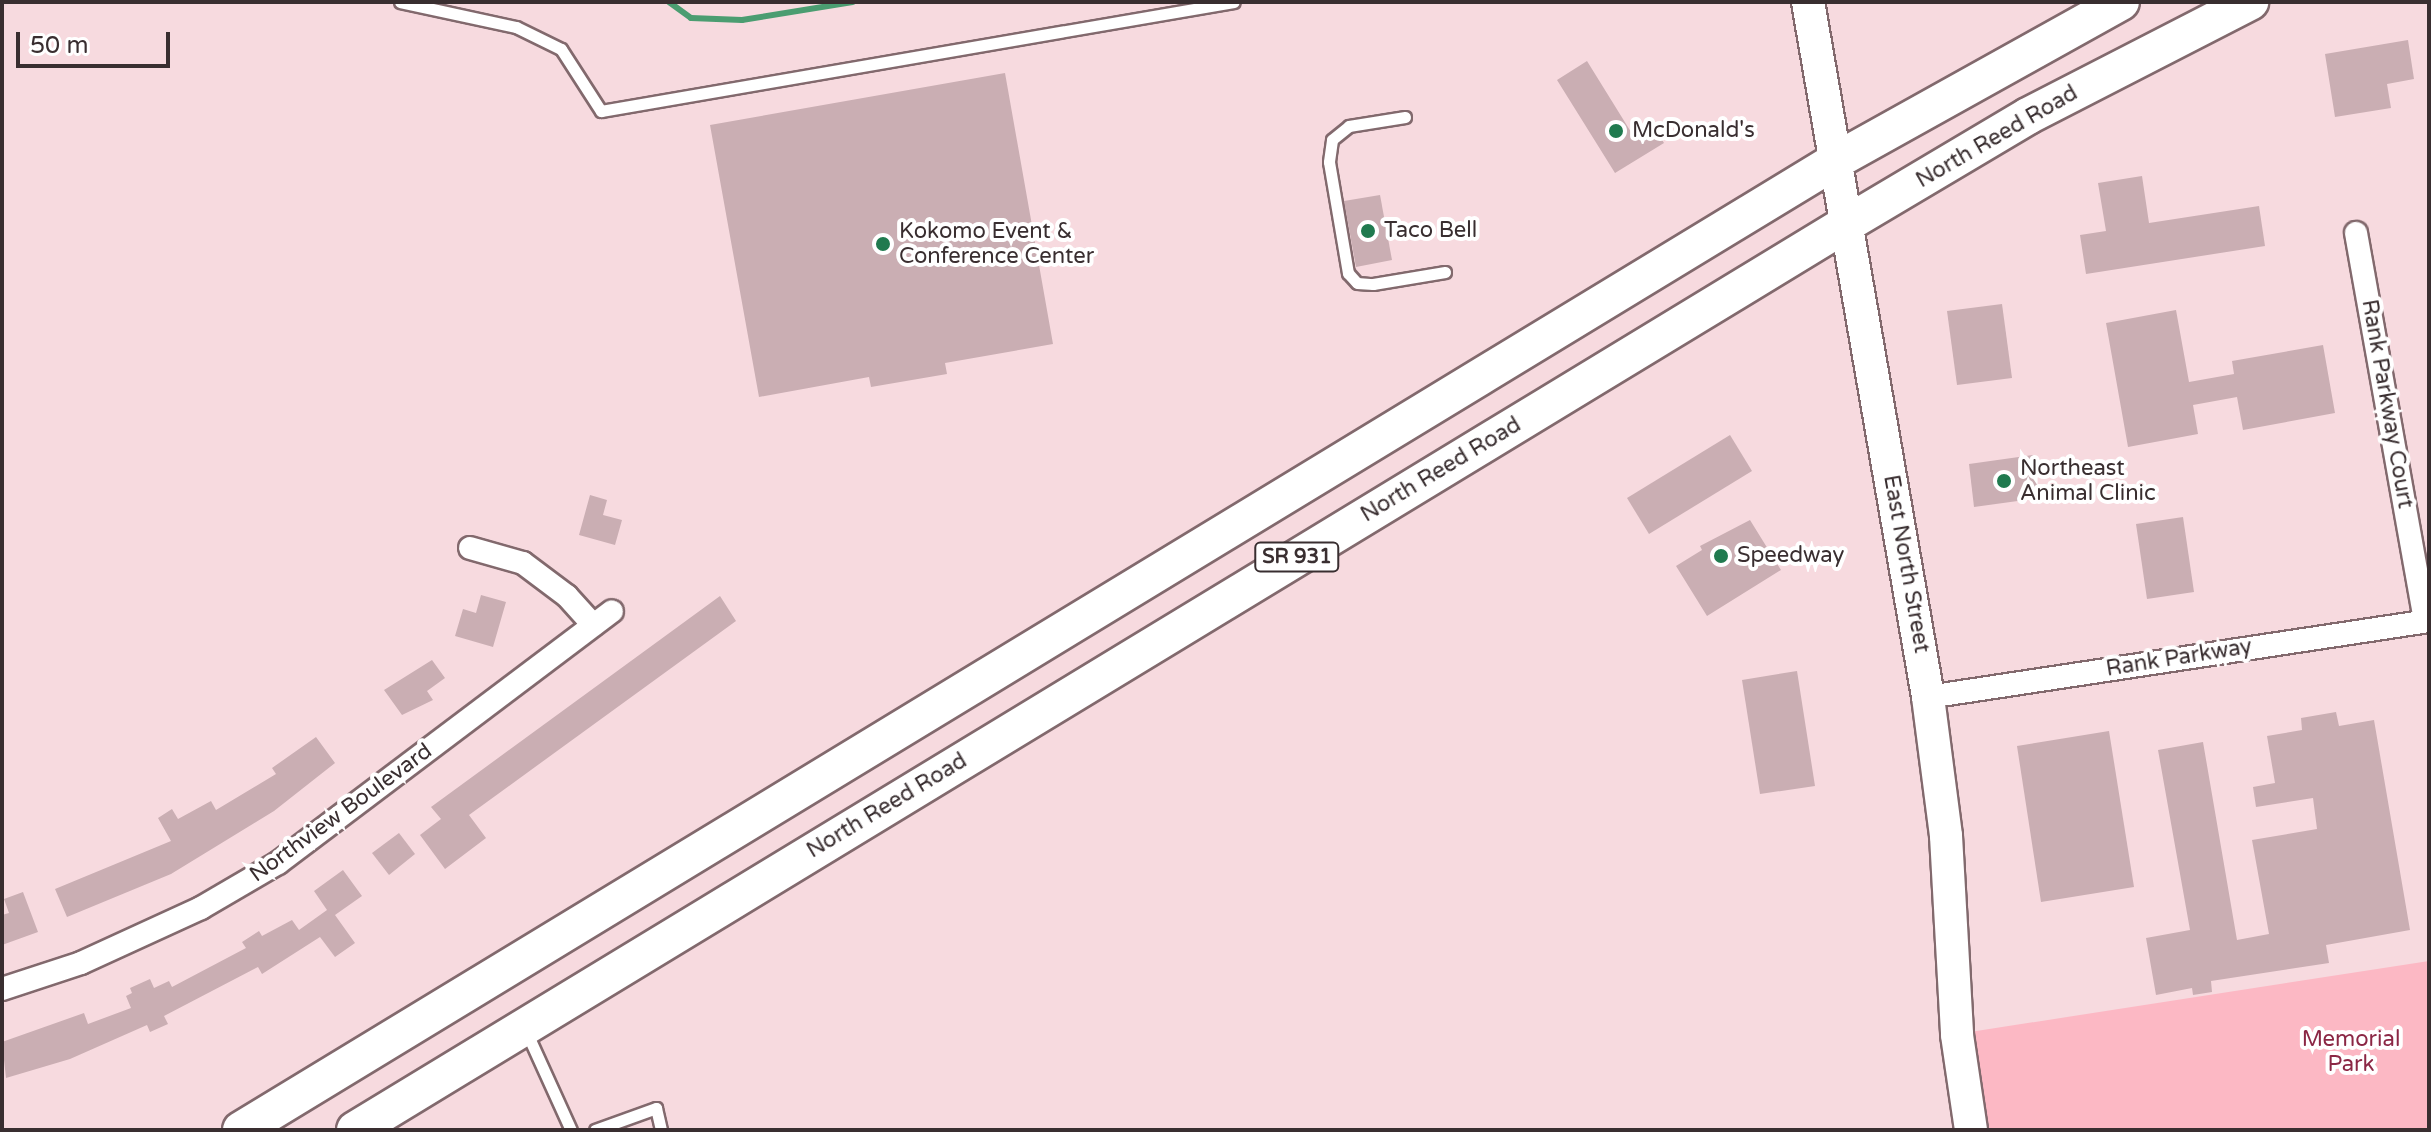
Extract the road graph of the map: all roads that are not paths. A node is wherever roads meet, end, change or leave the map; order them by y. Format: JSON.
{"nodes":[{"id":1,"x":400,"y":2,"type":"edge"},
{"id":2,"x":1234,"y":2,"type":"edge"},
{"id":3,"x":1808,"y":2,"type":"edge"},
{"id":4,"x":2121,"y":2,"type":"edge"},
{"id":5,"x":2250,"y":2,"type":"edge"},
{"id":6,"x":1405,"y":117,"type":"dead end"},
{"id":7,"x":1837,"y":160,"type":"junction"},
{"id":8,"x":1848,"y":223,"type":"junction"},
{"id":9,"x":2356,"y":233,"type":"dead end"},
{"id":10,"x":1445,"y":272,"type":"dead end"},
{"id":11,"x":470,"y":548,"type":"dead end"},
{"id":12,"x":612,"y":611,"type":"dead end"},
{"id":13,"x":2427,"y":621,"type":"edge"},
{"id":14,"x":593,"y":625,"type":"junction"},
{"id":15,"x":1928,"y":697,"type":"junction"},
{"id":16,"x":2,"y":989,"type":"edge"},
{"id":17,"x":525,"y":1027,"type":"junction"},
{"id":18,"x":241,"y":1130,"type":"edge"},
{"id":19,"x":355,"y":1130,"type":"edge"},
{"id":20,"x":571,"y":1130,"type":"edge"},
{"id":21,"x":595,"y":1130,"type":"edge"},
{"id":22,"x":661,"y":1130,"type":"edge"},
{"id":23,"x":1971,"y":1130,"type":"edge"}],
"edges":[{"from":1,"to":2,"type":"lane"},
{"from":3,"to":7,"type":"street","name":"East North Street"},
{"from":4,"to":7,"type":"main road","number":"SR 931"},
{"from":5,"to":8,"type":"main road","name":"North Reed Road","number":"SR 931"},
{"from":6,"to":10,"type":"lane"},
{"from":7,"to":8,"type":"street","name":"East North Street"},
{"from":7,"to":18,"type":"main road","number":"SR 931"},
{"from":8,"to":15,"type":"street","name":"East North Street"},
{"from":8,"to":17,"type":"main road","name":"North Reed Road","number":"SR 931"},
{"from":9,"to":13,"type":"street","name":"Rank Parkway Court"},
{"from":11,"to":14,"type":"street"},
{"from":12,"to":14,"type":"street","name":"Northview Boulevard"},
{"from":13,"to":15,"type":"street","name":"Rank Parkway"},
{"from":14,"to":16,"type":"street","name":"Northview Boulevard"},
{"from":15,"to":23,"type":"street","name":"East North Street"},
{"from":17,"to":19,"type":"main road","name":"North Reed Road","number":"SR 931"},
{"from":17,"to":20,"type":"lane"},
{"from":21,"to":22,"type":"lane"}]}
